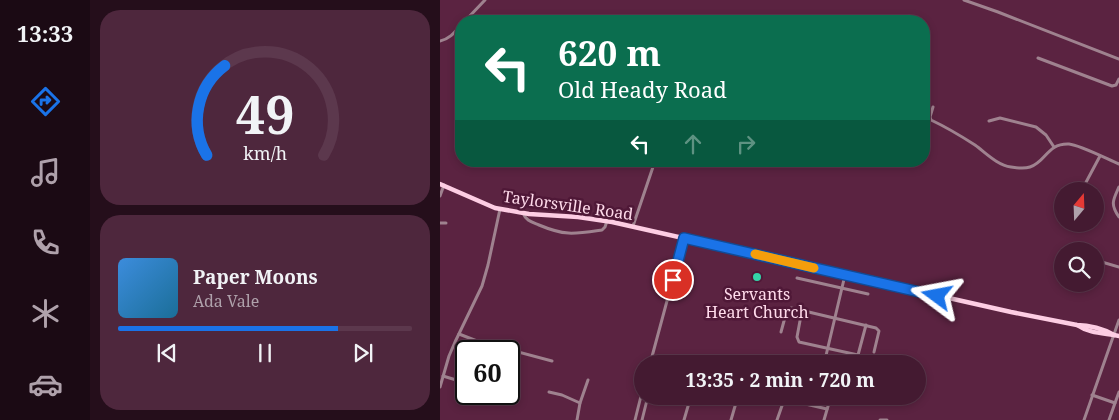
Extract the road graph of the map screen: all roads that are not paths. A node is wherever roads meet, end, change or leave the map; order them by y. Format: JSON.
{"nodes":[{"id":1,"x":484,"y":0,"type":"edge"},
{"id":2,"x":964,"y":0,"type":"edge"},
{"id":3,"x":470,"y":15,"type":"edge"},
{"id":4,"x":455,"y":32,"type":"edge"},
{"id":5,"x":440,"y":41,"type":"edge"},
{"id":6,"x":1038,"y":58,"type":"dead end"},
{"id":7,"x":1119,"y":59,"type":"edge"},
{"id":8,"x":1119,"y":79,"type":"edge"},
{"id":9,"x":933,"y":107,"type":"dead end"},
{"id":10,"x":988,"y":121,"type":"dead end"},
{"id":11,"x":1054,"y":147,"type":"junction"},
{"id":12,"x":1100,"y":156,"type":"junction"},
{"id":13,"x":1119,"y":164,"type":"edge"},
{"id":14,"x":653,"y":167,"type":"edge"},
{"id":15,"x":1086,"y":182,"type":"edge"},
{"id":16,"x":442,"y":184,"type":"edge"},
{"id":17,"x":1119,"y":187,"type":"edge"},
{"id":18,"x":440,"y":196,"type":"edge"},
{"id":19,"x":500,"y":209,"type":"junction"},
{"id":20,"x":523,"y":213,"type":"junction"},
{"id":21,"x":1119,"y":217,"type":"edge"},
{"id":22,"x":607,"y":220,"type":"junction"},
{"id":23,"x":440,"y":223,"type":"edge"},
{"id":24,"x":446,"y":223,"type":"dead end"},
{"id":25,"x":632,"y":226,"type":"junction"},
{"id":26,"x":684,"y":238,"type":"junction"},
{"id":27,"x":1104,"y":263,"type":"edge"},
{"id":28,"x":1119,"y":268,"type":"edge"},
{"id":29,"x":845,"y":275,"type":"junction"},
{"id":30,"x":797,"y":278,"type":"dead end"},
{"id":31,"x":842,"y":288,"type":"junction"},
{"id":32,"x":868,"y":294,"type":"dead end"},
{"id":33,"x":802,"y":310,"type":"junction"},
{"id":34,"x":835,"y":318,"type":"junction"},
{"id":35,"x":1119,"y":320,"type":"edge"},
{"id":36,"x":866,"y":325,"type":"junction"},
{"id":37,"x":781,"y":332,"type":"dead end"},
{"id":38,"x":459,"y":334,"type":"junction"},
{"id":39,"x":1116,"y":335,"type":"edge"},
{"id":40,"x":827,"y":349,"type":"junction"},
{"id":41,"x":874,"y":352,"type":"dead end"},
{"id":42,"x":652,"y":355,"type":"edge"},
{"id":43,"x":826,"y":355,"type":"edge"},
{"id":44,"x":858,"y":355,"type":"joint"},
{"id":45,"x":552,"y":361,"type":"dead end"},
{"id":46,"x":443,"y":376,"type":"junction"},
{"id":47,"x":455,"y":380,"type":"edge"},
{"id":48,"x":588,"y":380,"type":"dead end"},
{"id":49,"x":440,"y":387,"type":"edge"},
{"id":50,"x":549,"y":392,"type":"dead end"},
{"id":51,"x":1119,"y":392,"type":"edge"},
{"id":52,"x":1092,"y":395,"type":"junction"},
{"id":53,"x":580,"y":403,"type":"junction"},
{"id":54,"x":1115,"y":403,"type":"junction"},
{"id":55,"x":639,"y":405,"type":"edge"},
{"id":56,"x":646,"y":405,"type":"edge"},
{"id":57,"x":688,"y":405,"type":"edge"},
{"id":58,"x":735,"y":405,"type":"edge"},
{"id":59,"x":782,"y":405,"type":"edge"},
{"id":60,"x":811,"y":405,"type":"edge"},
{"id":61,"x":828,"y":405,"type":"edge"},
{"id":62,"x":827,"y":408,"type":"junction"},
{"id":63,"x":577,"y":420,"type":"edge"},
{"id":64,"x":635,"y":420,"type":"edge"},
{"id":65,"x":642,"y":420,"type":"edge"},
{"id":66,"x":684,"y":420,"type":"edge"},
{"id":67,"x":731,"y":420,"type":"edge"},
{"id":68,"x":778,"y":420,"type":"edge"},
{"id":69,"x":824,"y":420,"type":"edge"},
{"id":70,"x":880,"y":420,"type":"edge"},
{"id":71,"x":887,"y":420,"type":"edge"},
{"id":72,"x":1084,"y":420,"type":"edge"},
{"id":73,"x":1109,"y":420,"type":"edge"}],
"edges":[{"from":1,"to":3,"type":"street"},
{"from":2,"to":7,"type":"street"},
{"from":4,"to":5,"type":"street"},
{"from":6,"to":8,"type":"street"},
{"from":9,"to":11,"type":"street"},
{"from":10,"to":11,"type":"street"},
{"from":11,"to":12,"type":"street"},
{"from":12,"to":13,"type":"street"},
{"from":12,"to":15,"type":"street"},
{"from":14,"to":25,"type":"street"},
{"from":16,"to":18,"type":"street"},
{"from":16,"to":19,"type":"main road","name":"Taylorsville Road"},
{"from":17,"to":21,"type":"street"},
{"from":19,"to":20,"type":"main road","name":"Taylorsville Road"},
{"from":19,"to":38,"type":"street"},
{"from":20,"to":22,"type":"main road","name":"Taylorsville Road"},
{"from":20,"to":22,"type":"street"},
{"from":22,"to":25,"type":"main road","name":"Taylorsville Road"},
{"from":23,"to":24,"type":"street"},
{"from":25,"to":26,"type":"main road","name":"Taylorsville Road"},
{"from":26,"to":29,"type":"main road","name":"Taylorsville Road"},
{"from":26,"to":42,"type":"street"},
{"from":27,"to":28,"type":"street"},
{"from":29,"to":31,"type":"street"},
{"from":29,"to":39,"type":"main road","name":"Taylorsville Road"},
{"from":30,"to":31,"type":"street"},
{"from":31,"to":32,"type":"street"},
{"from":31,"to":34,"type":"street"},
{"from":33,"to":34,"type":"street"},
{"from":33,"to":37,"type":"street"},
{"from":33,"to":40,"type":"street"},
{"from":34,"to":36,"type":"street"},
{"from":34,"to":40,"type":"street"},
{"from":35,"to":39,"type":"street"},
{"from":36,"to":41,"type":"street"},
{"from":36,"to":44,"type":"street"},
{"from":38,"to":45,"type":"street"},
{"from":38,"to":46,"type":"street"},
{"from":39,"to":52,"type":"street"},
{"from":40,"to":43,"type":"street"},
{"from":40,"to":44,"type":"street"},
{"from":46,"to":47,"type":"street"},
{"from":46,"to":49,"type":"street"},
{"from":48,"to":53,"type":"street"},
{"from":50,"to":53,"type":"street"},
{"from":51,"to":54,"type":"street"},
{"from":52,"to":54,"type":"street"},
{"from":52,"to":72,"type":"street"},
{"from":53,"to":63,"type":"street"},
{"from":54,"to":73,"type":"street"},
{"from":55,"to":64,"type":"street"},
{"from":56,"to":65,"type":"street"},
{"from":57,"to":66,"type":"street"},
{"from":58,"to":67,"type":"street"},
{"from":59,"to":68,"type":"street"},
{"from":60,"to":62,"type":"street"},
{"from":61,"to":62,"type":"street"},
{"from":62,"to":69,"type":"street"},
{"from":70,"to":71,"type":"street"}]}
